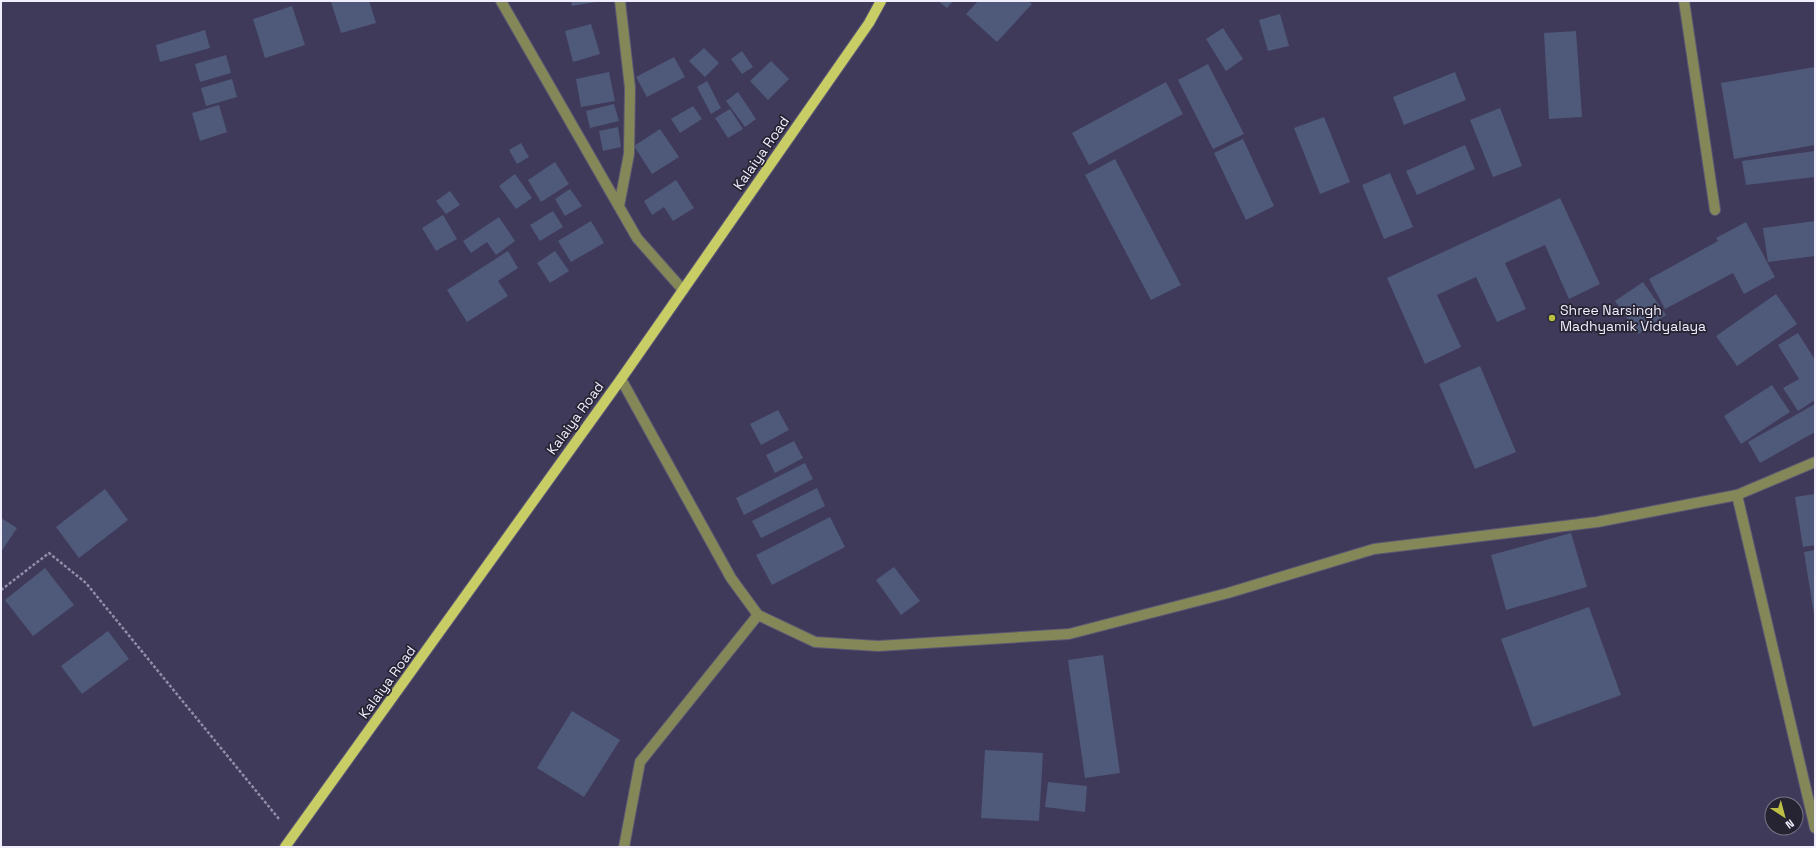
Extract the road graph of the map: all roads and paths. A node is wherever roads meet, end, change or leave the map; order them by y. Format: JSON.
{"nodes":[{"id":1,"x":501,"y":1,"type":"edge"},
{"id":2,"x":620,"y":1,"type":"edge"},
{"id":3,"x":881,"y":1,"type":"edge"},
{"id":4,"x":1684,"y":1,"type":"edge"},
{"id":5,"x":619,"y":206,"type":"junction"},
{"id":6,"x":1715,"y":210,"type":"dead end"},
{"id":7,"x":683,"y":290,"type":"junction"},
{"id":8,"x":620,"y":379,"type":"junction"},
{"id":9,"x":1815,"y":462,"type":"edge"},
{"id":10,"x":1737,"y":495,"type":"junction"},
{"id":11,"x":1,"y":590,"type":"edge"},
{"id":12,"x":758,"y":615,"type":"junction"},
{"id":13,"x":1815,"y":828,"type":"edge"},
{"id":14,"x":293,"y":836,"type":"junction"},
{"id":15,"x":285,"y":847,"type":"edge"},
{"id":16,"x":624,"y":847,"type":"edge"}],
"edges":[{"from":1,"to":5,"type":"street"},
{"from":2,"to":5,"type":"street"},
{"from":3,"to":7,"type":"main road","name":"Kalaiya Road"},
{"from":4,"to":6,"type":"street"},
{"from":5,"to":7,"type":"street"},
{"from":7,"to":8,"type":"main road","name":"Kalaiya Road"},
{"from":8,"to":12,"type":"street"},
{"from":8,"to":14,"type":"main road","name":"Kalaiya Road"},
{"from":9,"to":10,"type":"street"},
{"from":10,"to":12,"type":"street"},
{"from":10,"to":13,"type":"street"},
{"from":11,"to":14,"type":"path"},
{"from":12,"to":16,"type":"street"},
{"from":14,"to":15,"type":"main road","name":"Kalaiya Road"}]}
